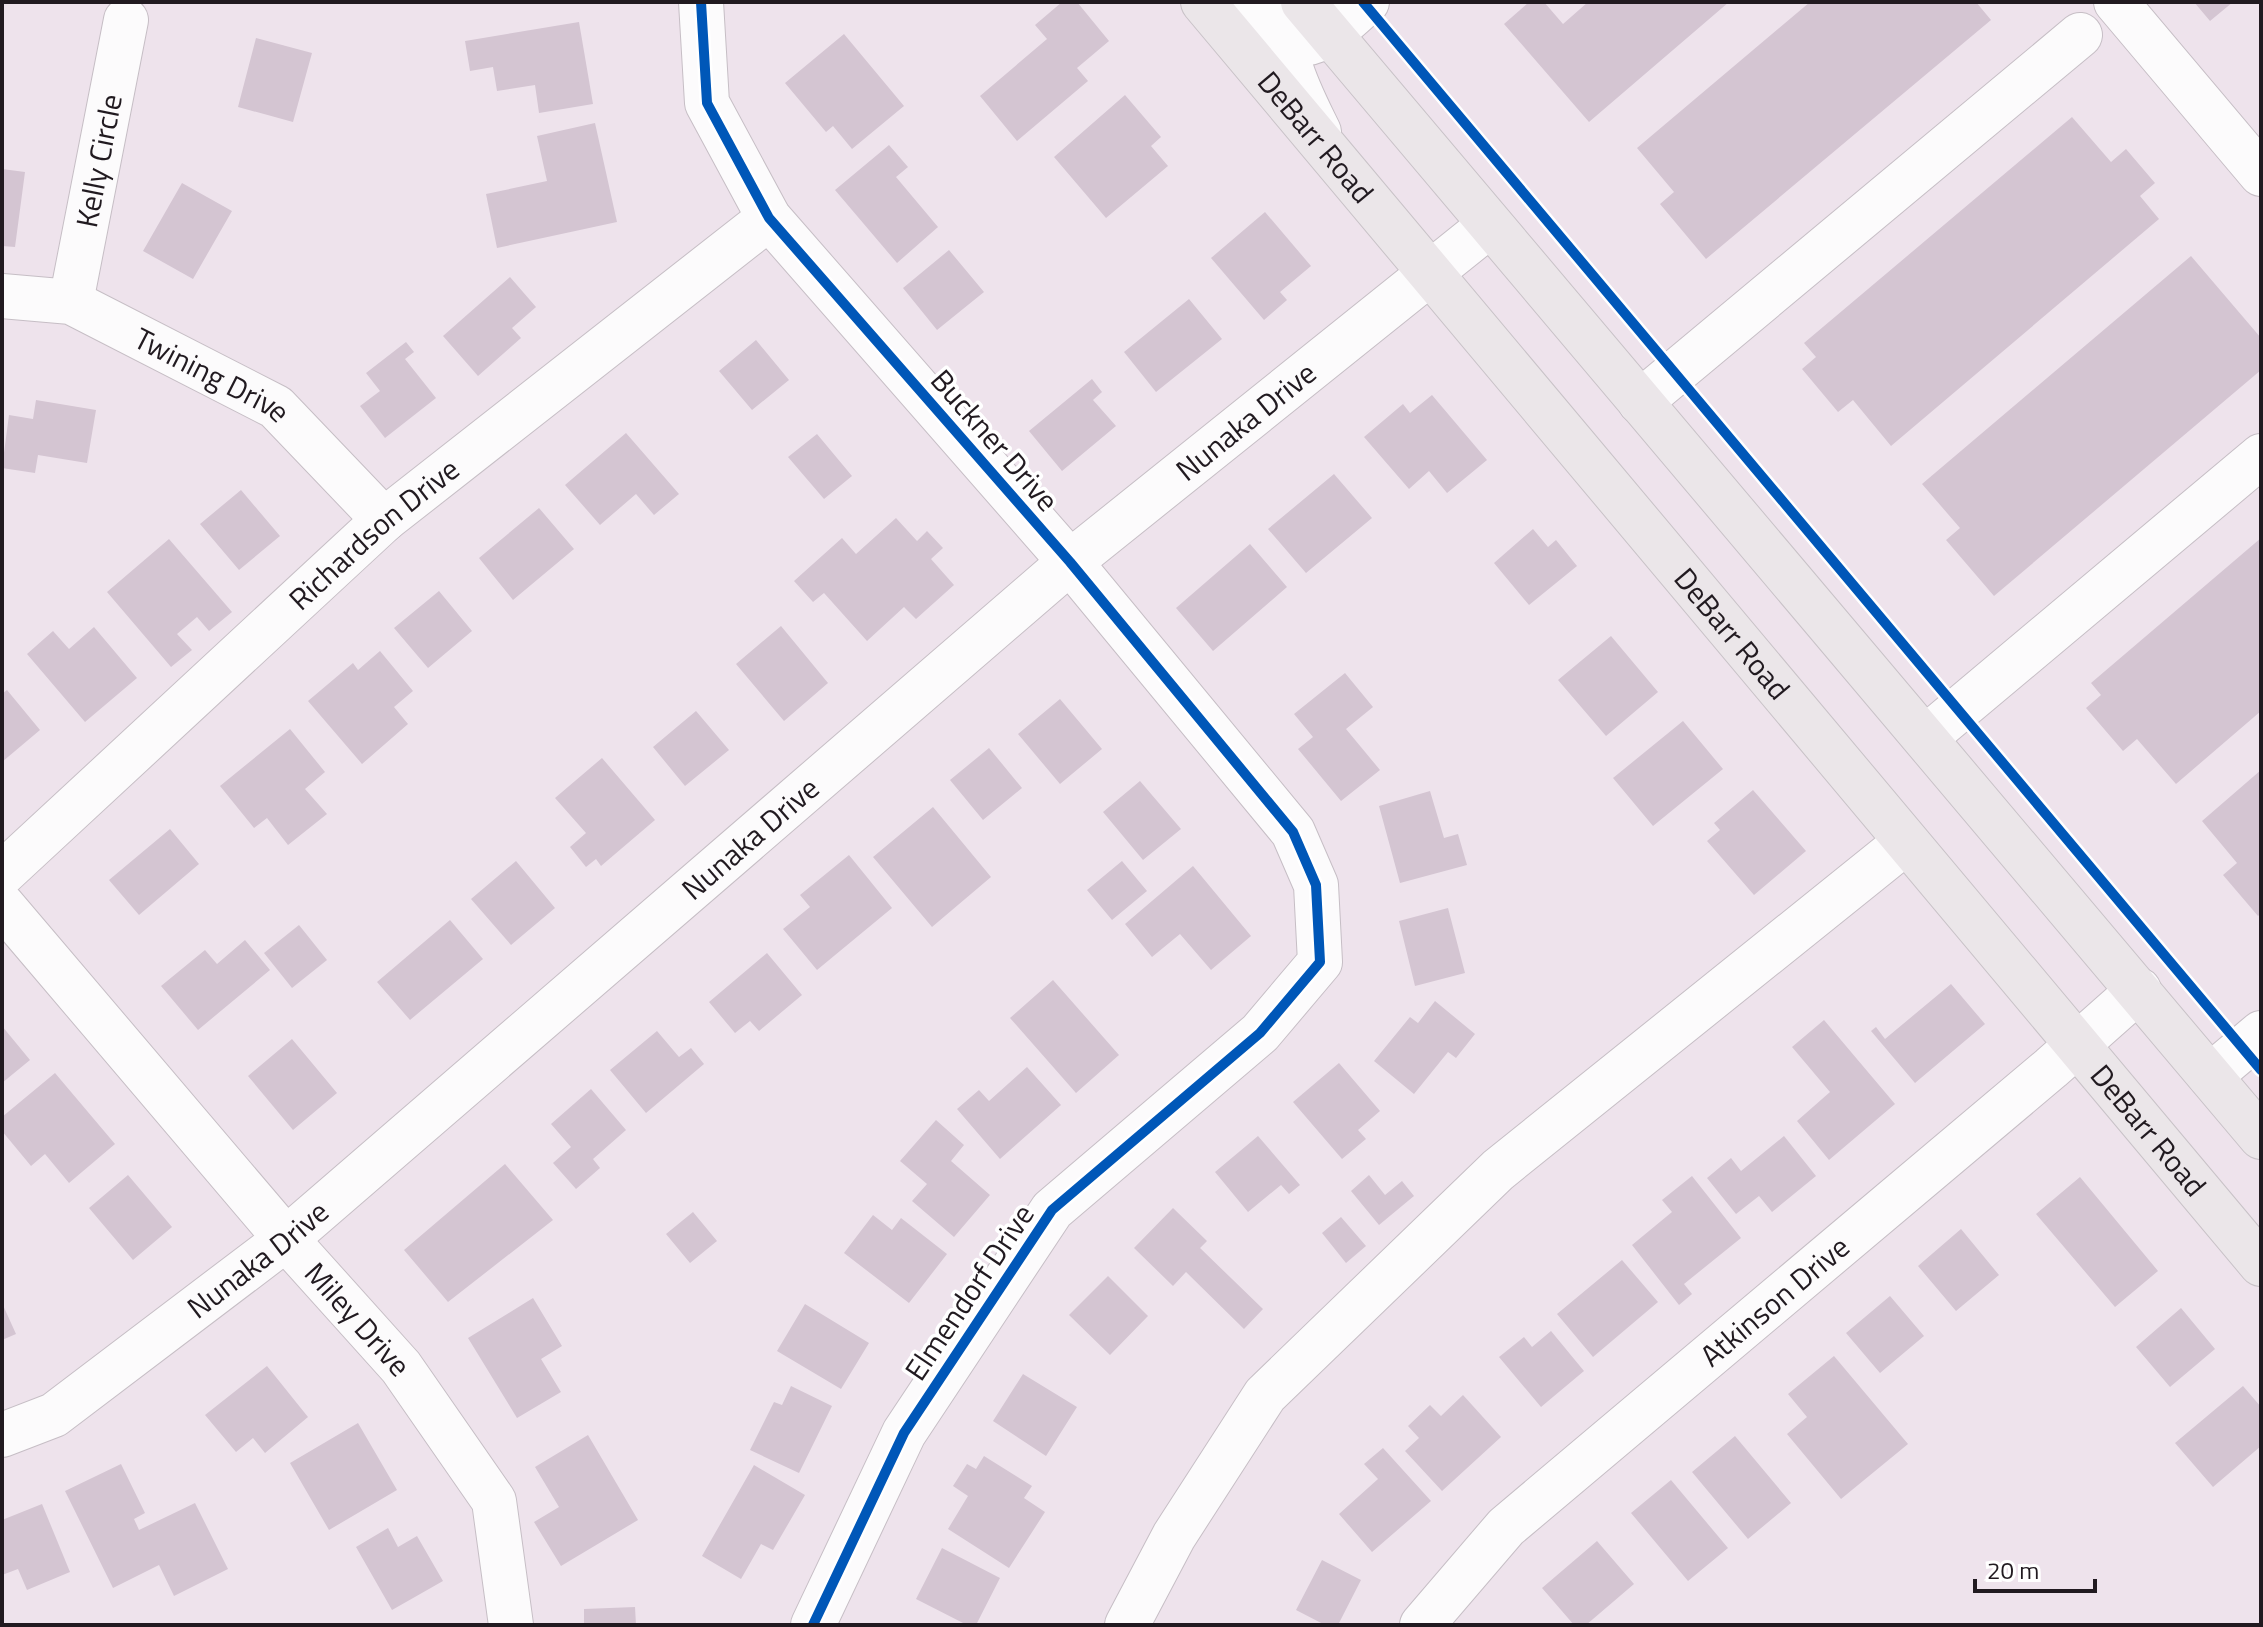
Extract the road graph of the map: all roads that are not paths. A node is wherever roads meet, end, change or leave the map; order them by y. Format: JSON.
{"nodes":[{"id":1,"x":701,"y":2,"type":"edge"},
{"id":2,"x":1203,"y":2,"type":"edge"},
{"id":3,"x":1250,"y":2,"type":"edge"},
{"id":4,"x":1367,"y":2,"type":"edge"},
{"id":5,"x":2116,"y":2,"type":"edge"},
{"id":6,"x":1302,"y":19,"type":"edge"},
{"id":7,"x":126,"y":20,"type":"dead end"},
{"id":8,"x":2080,"y":35,"type":"dead end"},
{"id":9,"x":1329,"y":151,"type":"junction"},
{"id":10,"x":2261,"y":174,"type":"edge"},
{"id":11,"x":769,"y":218,"type":"junction"},
{"id":12,"x":1490,"y":225,"type":"junction"},
{"id":13,"x":1430,"y":273,"type":"junction"},
{"id":14,"x":2,"y":296,"type":"edge"},
{"id":15,"x":71,"y":302,"type":"junction"},
{"id":16,"x":1640,"y":402,"type":"junction"},
{"id":17,"x":2261,"y":456,"type":"edge"},
{"id":18,"x":384,"y":520,"type":"junction"},
{"id":19,"x":1070,"y":562,"type":"junction"},
{"id":20,"x":1925,"y":738,"type":"junction"},
{"id":21,"x":1906,"y":842,"type":"junction"},
{"id":22,"x":2,"y":874,"type":"edge"},
{"id":23,"x":1316,"y":885,"type":"joint"},
{"id":24,"x":2,"y":905,"type":"edge"},
{"id":25,"x":2139,"y":990,"type":"junction"},
{"id":26,"x":2261,"y":1033,"type":"edge"},
{"id":27,"x":2076,"y":1045,"type":"junction"},
{"id":28,"x":2210,"y":1076,"type":"junction"},
{"id":29,"x":2261,"y":1137,"type":"edge"},
{"id":30,"x":286,"y":1239,"type":"junction"},
{"id":31,"x":2261,"y":1264,"type":"edge"},
{"id":32,"x":2,"y":1435,"type":"edge"},
{"id":33,"x":511,"y":1625,"type":"edge"},
{"id":34,"x":813,"y":1625,"type":"edge"},
{"id":35,"x":1127,"y":1625,"type":"edge"},
{"id":36,"x":1422,"y":1625,"type":"edge"}],
"edges":[{"from":1,"to":11,"type":"street","name":"Buckner Drive"},
{"from":2,"to":9,"type":"main road","name":"DeBarr Road"},
{"from":3,"to":6,"type":"street"},
{"from":4,"to":6,"type":"street"},
{"from":5,"to":10,"type":"street"},
{"from":6,"to":9,"type":"street"},
{"from":6,"to":12,"type":"main road"},
{"from":7,"to":15,"type":"street","name":"Kelly Circle"},
{"from":8,"to":16,"type":"street"},
{"from":9,"to":13,"type":"main road","name":"DeBarr Road"},
{"from":11,"to":18,"type":"street","name":"Richardson Drive"},
{"from":11,"to":19,"type":"street","name":"Buckner Drive"},
{"from":12,"to":13,"type":"street","name":"Nunaka Drive"},
{"from":12,"to":16,"type":"main road"},
{"from":13,"to":19,"type":"street","name":"Nunaka Drive"},
{"from":13,"to":21,"type":"main road","name":"DeBarr Road"},
{"from":14,"to":15,"type":"street","name":"Twining Drive"},
{"from":15,"to":18,"type":"street","name":"Twining Drive"},
{"from":16,"to":20,"type":"main road"},
{"from":17,"to":20,"type":"street"},
{"from":18,"to":22,"type":"street","name":"Richardson Drive"},
{"from":19,"to":23,"type":"street","name":"Buckner Drive"},
{"from":19,"to":30,"type":"street","name":"Nunaka Drive"},
{"from":20,"to":25,"type":"main road"},
{"from":21,"to":27,"type":"main road","name":"DeBarr Road"},
{"from":21,"to":35,"type":"street"},
{"from":23,"to":34,"type":"street","name":"Elmendorf Drive"},
{"from":24,"to":30,"type":"street","name":"Miley Drive"},
{"from":25,"to":27,"type":"street","name":"Atkinson Drive"},
{"from":25,"to":28,"type":"main road"},
{"from":26,"to":28,"type":"street"},
{"from":27,"to":31,"type":"main road","name":"DeBarr Road"},
{"from":27,"to":36,"type":"street","name":"Atkinson Drive"},
{"from":28,"to":29,"type":"main road"},
{"from":30,"to":32,"type":"street","name":"Nunaka Drive"},
{"from":30,"to":33,"type":"street","name":"Miley Drive"}]}
